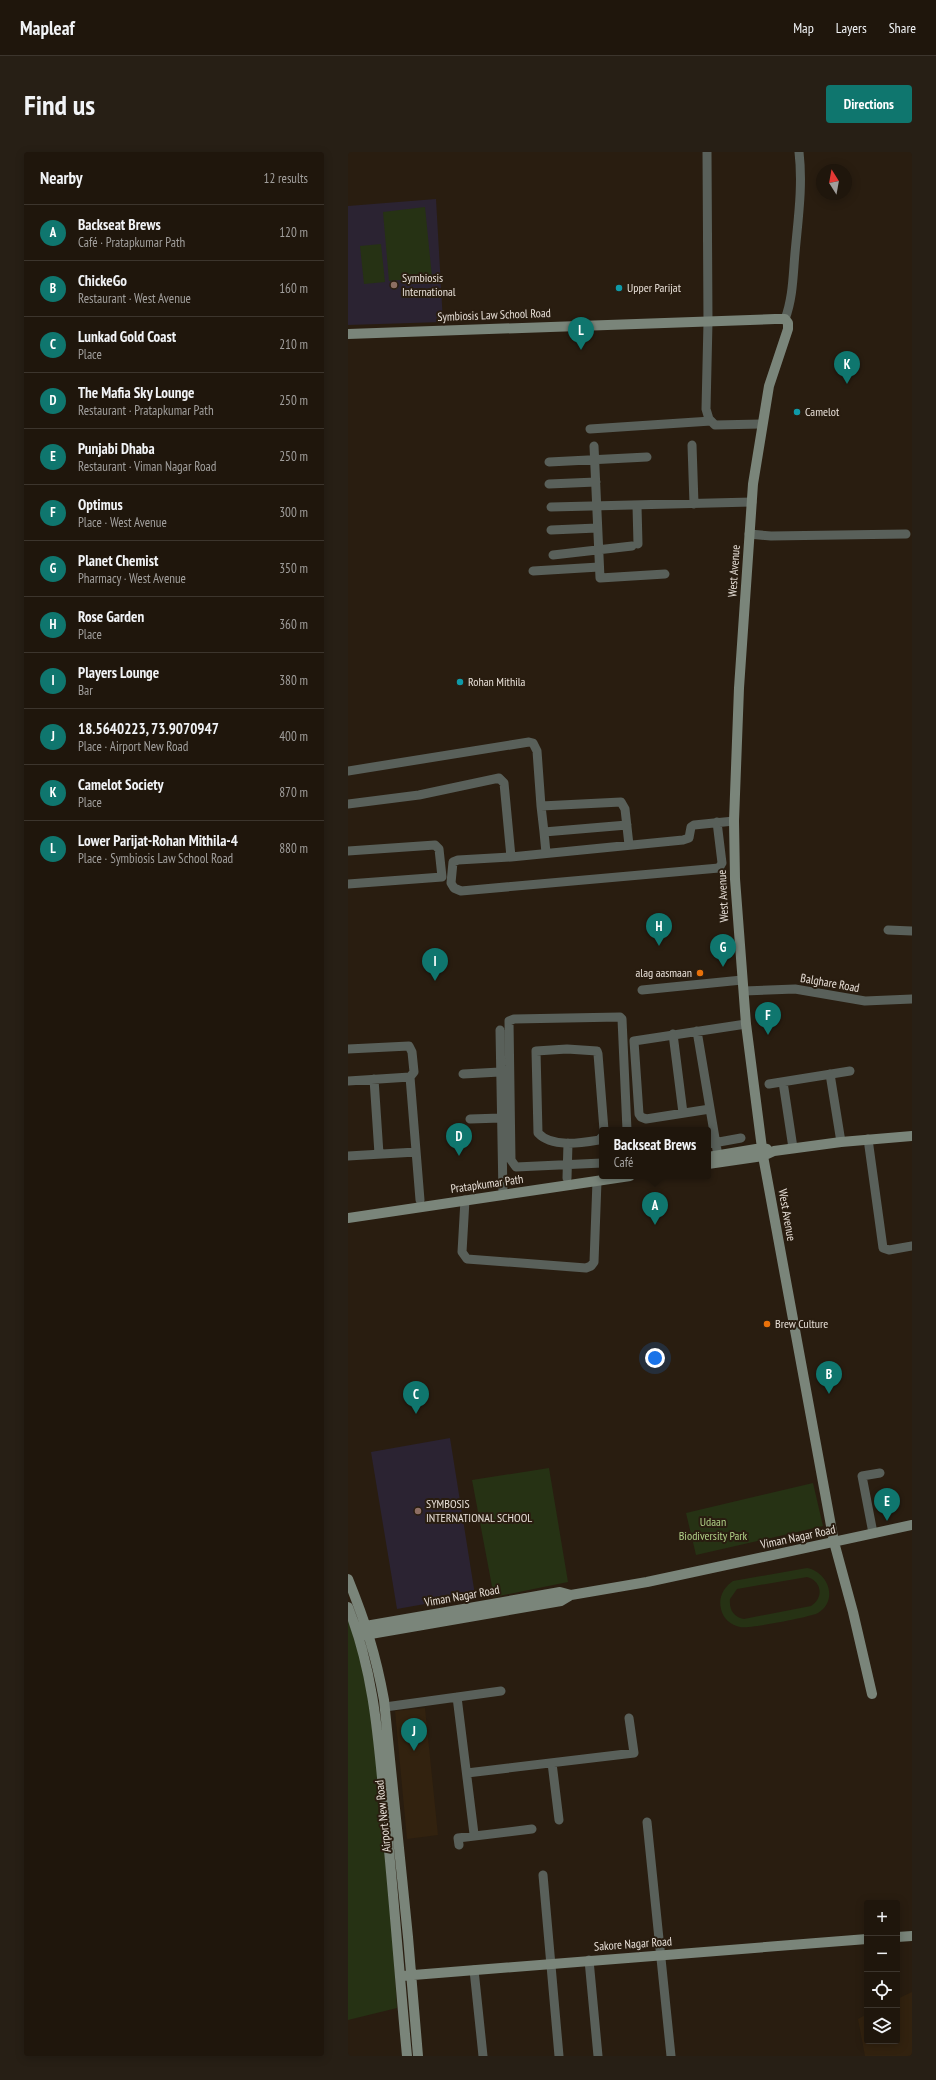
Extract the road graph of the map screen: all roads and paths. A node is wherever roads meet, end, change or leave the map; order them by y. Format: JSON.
{"nodes":[{"id":1,"x":707,"y":152,"type":"edge"},
{"id":2,"x":799,"y":152,"type":"edge"},
{"id":3,"x":785,"y":319,"type":"junction"},
{"id":4,"x":708,"y":322,"type":"junction"},
{"id":5,"x":348,"y":334,"type":"edge"},
{"id":6,"x":711,"y":421,"type":"junction"},
{"id":7,"x":761,"y":424,"type":"junction"},
{"id":8,"x":590,"y":429,"type":"dead end"},
{"id":9,"x":692,"y":445,"type":"dead end"},
{"id":10,"x":594,"y":446,"type":"dead end"},
{"id":11,"x":647,"y":457,"type":"dead end"},
{"id":12,"x":595,"y":459,"type":"junction"},
{"id":13,"x":549,"y":462,"type":"dead end"},
{"id":14,"x":596,"y":482,"type":"junction"},
{"id":15,"x":550,"y":484,"type":"dead end"},
{"id":16,"x":752,"y":502,"type":"junction"},
{"id":17,"x":694,"y":504,"type":"junction"},
{"id":18,"x":597,"y":505,"type":"junction"},
{"id":19,"x":637,"y":506,"type":"junction"},
{"id":20,"x":551,"y":507,"type":"dead end"},
{"id":21,"x":597,"y":528,"type":"junction"},
{"id":22,"x":552,"y":530,"type":"dead end"},
{"id":23,"x":749,"y":534,"type":"junction"},
{"id":24,"x":906,"y":534,"type":"dead end"},
{"id":25,"x":599,"y":551,"type":"junction"},
{"id":26,"x":553,"y":555,"type":"dead end"},
{"id":27,"x":599,"y":567,"type":"junction"},
{"id":28,"x":533,"y":571,"type":"dead end"},
{"id":29,"x":666,"y":574,"type":"dead end"},
{"id":30,"x":348,"y":771,"type":"edge"},
{"id":31,"x":348,"y":804,"type":"edge"},
{"id":32,"x":541,"y":806,"type":"junction"},
{"id":33,"x":734,"y":821,"type":"junction"},
{"id":34,"x":717,"y":822,"type":"junction"},
{"id":35,"x":626,"y":825,"type":"junction"},
{"id":36,"x":544,"y":832,"type":"junction"},
{"id":37,"x":629,"y":845,"type":"junction"},
{"id":38,"x":348,"y":851,"type":"edge"},
{"id":39,"x":546,"y":853,"type":"junction"},
{"id":40,"x":511,"y":856,"type":"junction"},
{"id":41,"x":446,"y":879,"type":"junction"},
{"id":42,"x":348,"y":884,"type":"edge"},
{"id":43,"x":888,"y":930,"type":"dead end"},
{"id":44,"x":912,"y":931,"type":"edge"},
{"id":45,"x":742,"y":980,"type":"junction"},
{"id":46,"x":642,"y":990,"type":"dead end"},
{"id":47,"x":744,"y":991,"type":"junction"},
{"id":48,"x":912,"y":999,"type":"edge"},
{"id":49,"x":746,"y":1024,"type":"junction"},
{"id":50,"x":500,"y":1030,"type":"dead end"},
{"id":51,"x":697,"y":1031,"type":"junction"},
{"id":52,"x":673,"y":1034,"type":"junction"},
{"id":53,"x":348,"y":1050,"type":"edge"},
{"id":54,"x":850,"y":1071,"type":"dead end"},
{"id":55,"x":500,"y":1072,"type":"junction"},
{"id":56,"x":463,"y":1074,"type":"dead end"},
{"id":57,"x":830,"y":1074,"type":"junction"},
{"id":58,"x":410,"y":1077,"type":"junction"},
{"id":59,"x":374,"y":1079,"type":"junction"},
{"id":60,"x":348,"y":1080,"type":"edge"},
{"id":61,"x":783,"y":1082,"type":"junction"},
{"id":62,"x":769,"y":1084,"type":"dead end"},
{"id":63,"x":710,"y":1109,"type":"junction"},
{"id":64,"x":683,"y":1114,"type":"junction"},
{"id":65,"x":500,"y":1118,"type":"junction"},
{"id":66,"x":470,"y":1119,"type":"dead end"},
{"id":67,"x":604,"y":1127,"type":"edge"},
{"id":68,"x":627,"y":1127,"type":"edge"},
{"id":69,"x":912,"y":1136,"type":"edge"},
{"id":70,"x":741,"y":1138,"type":"dead end"},
{"id":71,"x":868,"y":1139,"type":"junction"},
{"id":72,"x":599,"y":1140,"type":"edge"},
{"id":73,"x":840,"y":1142,"type":"junction"},
{"id":74,"x":568,"y":1143,"type":"junction"},
{"id":75,"x":712,"y":1143,"type":"edge"},
{"id":76,"x":793,"y":1148,"type":"junction"},
{"id":77,"x":416,"y":1152,"type":"junction"},
{"id":78,"x":763,"y":1152,"type":"junction"},
{"id":79,"x":379,"y":1154,"type":"junction"},
{"id":80,"x":348,"y":1156,"type":"edge"},
{"id":81,"x":713,"y":1156,"type":"edge"},
{"id":82,"x":599,"y":1163,"type":"edge"},
{"id":83,"x":711,"y":1163,"type":"edge"},
{"id":84,"x":567,"y":1166,"type":"junction"},
{"id":85,"x":599,"y":1177,"type":"edge"},
{"id":86,"x":599,"y":1177,"type":"edge"},
{"id":87,"x":567,"y":1178,"type":"junction"},
{"id":88,"x":600,"y":1179,"type":"edge"},
{"id":89,"x":503,"y":1192,"type":"junction"},
{"id":90,"x":420,"y":1200,"type":"junction"},
{"id":91,"x":466,"y":1200,"type":"junction"},
{"id":92,"x":399,"y":1207,"type":"junction"},
{"id":93,"x":348,"y":1211,"type":"edge"},
{"id":94,"x":348,"y":1218,"type":"edge"},
{"id":95,"x":912,"y":1246,"type":"edge"},
{"id":96,"x":880,"y":1473,"type":"dead end"},
{"id":97,"x":912,"y":1525,"type":"edge"},
{"id":98,"x":873,"y":1533,"type":"junction"},
{"id":99,"x":834,"y":1542,"type":"junction"},
{"id":100,"x":348,"y":1579,"type":"edge"},
{"id":101,"x":348,"y":1607,"type":"edge"},
{"id":102,"x":363,"y":1631,"type":"junction"},
{"id":103,"x":500,"y":1691,"type":"dead end"},
{"id":104,"x":872,"y":1694,"type":"dead end"},
{"id":105,"x":457,"y":1697,"type":"junction"},
{"id":106,"x":385,"y":1707,"type":"junction"},
{"id":107,"x":630,"y":1718,"type":"dead end"},
{"id":108,"x":552,"y":1763,"type":"junction"},
{"id":109,"x":467,"y":1773,"type":"junction"},
{"id":110,"x":559,"y":1820,"type":"dead end"},
{"id":111,"x":647,"y":1822,"type":"dead end"},
{"id":112,"x":532,"y":1828,"type":"dead end"},
{"id":113,"x":474,"y":1834,"type":"junction"},
{"id":114,"x":459,"y":1845,"type":"dead end"},
{"id":115,"x":542,"y":1875,"type":"dead end"},
{"id":116,"x":912,"y":1936,"type":"edge"},
{"id":117,"x":900,"y":1937,"type":"edge"},
{"id":118,"x":864,"y":1939,"type":"edge"},
{"id":119,"x":661,"y":1955,"type":"junction"},
{"id":120,"x":589,"y":1960,"type":"junction"},
{"id":121,"x":550,"y":1964,"type":"junction"},
{"id":122,"x":474,"y":1970,"type":"junction"},
{"id":123,"x":406,"y":1975,"type":"junction"},
{"id":124,"x":407,"y":2056,"type":"edge"},
{"id":125,"x":418,"y":2056,"type":"edge"},
{"id":126,"x":483,"y":2056,"type":"edge"},
{"id":127,"x":558,"y":2056,"type":"edge"},
{"id":128,"x":598,"y":2056,"type":"edge"},
{"id":129,"x":672,"y":2056,"type":"edge"}],
"edges":[{"from":1,"to":4,"type":"street"},
{"from":2,"to":3,"type":"street"},
{"from":3,"to":4,"type":"street","name":"Symbiosis Law School Road"},
{"from":3,"to":7,"type":"street","name":"West Avenue"},
{"from":4,"to":5,"type":"street","name":"Symbiosis Law School Road"},
{"from":4,"to":6,"type":"street"},
{"from":6,"to":7,"type":"street"},
{"from":6,"to":8,"type":"street"},
{"from":7,"to":16,"type":"street","name":"West Avenue"},
{"from":9,"to":17,"type":"street"},
{"from":10,"to":12,"type":"street"},
{"from":11,"to":12,"type":"street"},
{"from":12,"to":13,"type":"street"},
{"from":12,"to":14,"type":"street"},
{"from":14,"to":15,"type":"street"},
{"from":14,"to":18,"type":"street"},
{"from":16,"to":17,"type":"street"},
{"from":16,"to":23,"type":"street","name":"West Avenue"},
{"from":17,"to":19,"type":"street"},
{"from":18,"to":19,"type":"street"},
{"from":18,"to":20,"type":"street"},
{"from":18,"to":21,"type":"street"},
{"from":19,"to":25,"type":"street"},
{"from":21,"to":22,"type":"street"},
{"from":21,"to":25,"type":"street"},
{"from":23,"to":24,"type":"street"},
{"from":23,"to":33,"type":"street","name":"West Avenue"},
{"from":25,"to":26,"type":"street"},
{"from":25,"to":27,"type":"street"},
{"from":27,"to":28,"type":"street"},
{"from":27,"to":29,"type":"street"},
{"from":30,"to":32,"type":"street"},
{"from":31,"to":40,"type":"street"},
{"from":32,"to":35,"type":"street"},
{"from":32,"to":36,"type":"street"},
{"from":33,"to":34,"type":"street"},
{"from":33,"to":45,"type":"street","name":"West Avenue"},
{"from":34,"to":37,"type":"street"},
{"from":34,"to":41,"type":"street"},
{"from":35,"to":36,"type":"street"},
{"from":35,"to":37,"type":"street"},
{"from":36,"to":39,"type":"street"},
{"from":37,"to":39,"type":"street"},
{"from":38,"to":41,"type":"street"},
{"from":39,"to":40,"type":"street"},
{"from":40,"to":41,"type":"street"},
{"from":41,"to":42,"type":"street"},
{"from":43,"to":44,"type":"street"},
{"from":45,"to":46,"type":"street"},
{"from":45,"to":47,"type":"street","name":"West Avenue"},
{"from":47,"to":48,"type":"street","name":"Balghare Road"},
{"from":47,"to":49,"type":"street","name":"West Avenue"},
{"from":49,"to":51,"type":"street"},
{"from":49,"to":78,"type":"street","name":"West Avenue"},
{"from":50,"to":55,"type":"street"},
{"from":51,"to":52,"type":"street"},
{"from":51,"to":63,"type":"street"},
{"from":52,"to":64,"type":"street"},
{"from":52,"to":64,"type":"street"},
{"from":53,"to":58,"type":"street"},
{"from":54,"to":57,"type":"street"},
{"from":55,"to":56,"type":"street"},
{"from":55,"to":65,"type":"street"},
{"from":57,"to":61,"type":"street"},
{"from":57,"to":73,"type":"street"},
{"from":58,"to":59,"type":"street"},
{"from":58,"to":77,"type":"street"},
{"from":59,"to":60,"type":"street"},
{"from":59,"to":79,"type":"street"},
{"from":61,"to":62,"type":"street"},
{"from":61,"to":76,"type":"street"},
{"from":63,"to":64,"type":"street"},
{"from":63,"to":75,"type":"street"},
{"from":65,"to":66,"type":"street"},
{"from":65,"to":89,"type":"street"},
{"from":67,"to":74,"type":"street"},
{"from":68,"to":84,"type":"street"},
{"from":69,"to":71,"type":"street"},
{"from":70,"to":75,"type":"street"},
{"from":71,"to":73,"type":"street"},
{"from":71,"to":95,"type":"street"},
{"from":72,"to":74,"type":"street"},
{"from":73,"to":76,"type":"street"},
{"from":74,"to":84,"type":"street"},
{"from":75,"to":81,"type":"street"},
{"from":76,"to":78,"type":"street"},
{"from":77,"to":79,"type":"street"},
{"from":77,"to":90,"type":"street"},
{"from":78,"to":81,"type":"street"},
{"from":78,"to":83,"type":"street"},
{"from":78,"to":99,"type":"street","name":"West Avenue"},
{"from":79,"to":80,"type":"street"},
{"from":82,"to":84,"type":"street"},
{"from":84,"to":87,"type":"street"},
{"from":85,"to":89,"type":"street","name":"Pratapkumar Path"},
{"from":86,"to":87,"type":"street","name":"Pratapkumar Path"},
{"from":87,"to":89,"type":"street","name":"Pratapkumar Path"},
{"from":88,"to":91,"type":"street"},
{"from":89,"to":90,"type":"street","name":"Pratapkumar Path"},
{"from":89,"to":91,"type":"street","name":"Pratapkumar Path"},
{"from":90,"to":92,"type":"street","name":"Pratapkumar Path"},
{"from":91,"to":92,"type":"street","name":"Pratapkumar Path"},
{"from":92,"to":93,"type":"street","name":"Pratapkumar Path"},
{"from":92,"to":94,"type":"street","name":"Pratapkumar Path"},
{"from":96,"to":98,"type":"street"},
{"from":97,"to":98,"type":"street","name":"Viman Nagar Road"},
{"from":98,"to":99,"type":"street","name":"Viman Nagar Road"},
{"from":99,"to":102,"type":"street","name":"Viman Nagar Road"},
{"from":99,"to":104,"type":"street","name":"West Avenue"},
{"from":100,"to":102,"type":"street","name":"Airport New Road"},
{"from":101,"to":102,"type":"street","name":"Airport New Road"},
{"from":102,"to":106,"type":"street","name":"Airport New Road"},
{"from":102,"to":123,"type":"street","name":"Airport New Road"},
{"from":103,"to":105,"type":"street"},
{"from":105,"to":106,"type":"street"},
{"from":105,"to":109,"type":"street"},
{"from":106,"to":123,"type":"street","name":"Airport New Road"},
{"from":107,"to":108,"type":"street"},
{"from":108,"to":109,"type":"street"},
{"from":108,"to":110,"type":"street"},
{"from":109,"to":113,"type":"street"},
{"from":111,"to":119,"type":"street"},
{"from":112,"to":113,"type":"street"},
{"from":113,"to":114,"type":"street"},
{"from":115,"to":121,"type":"street"},
{"from":116,"to":117,"type":"street"},
{"from":118,"to":119,"type":"street","name":"Sakore Nagar Road"},
{"from":119,"to":120,"type":"street","name":"Sakore Nagar Road"},
{"from":119,"to":129,"type":"street"},
{"from":120,"to":121,"type":"street","name":"Sakore Nagar Road"},
{"from":120,"to":128,"type":"street"},
{"from":121,"to":122,"type":"street","name":"Sakore Nagar Road"},
{"from":121,"to":127,"type":"street"},
{"from":122,"to":123,"type":"street","name":"Sakore Nagar Road"},
{"from":122,"to":126,"type":"street"},
{"from":123,"to":124,"type":"street","name":"Airport New Road"},
{"from":123,"to":125,"type":"street","name":"Airport New Road"}]}
